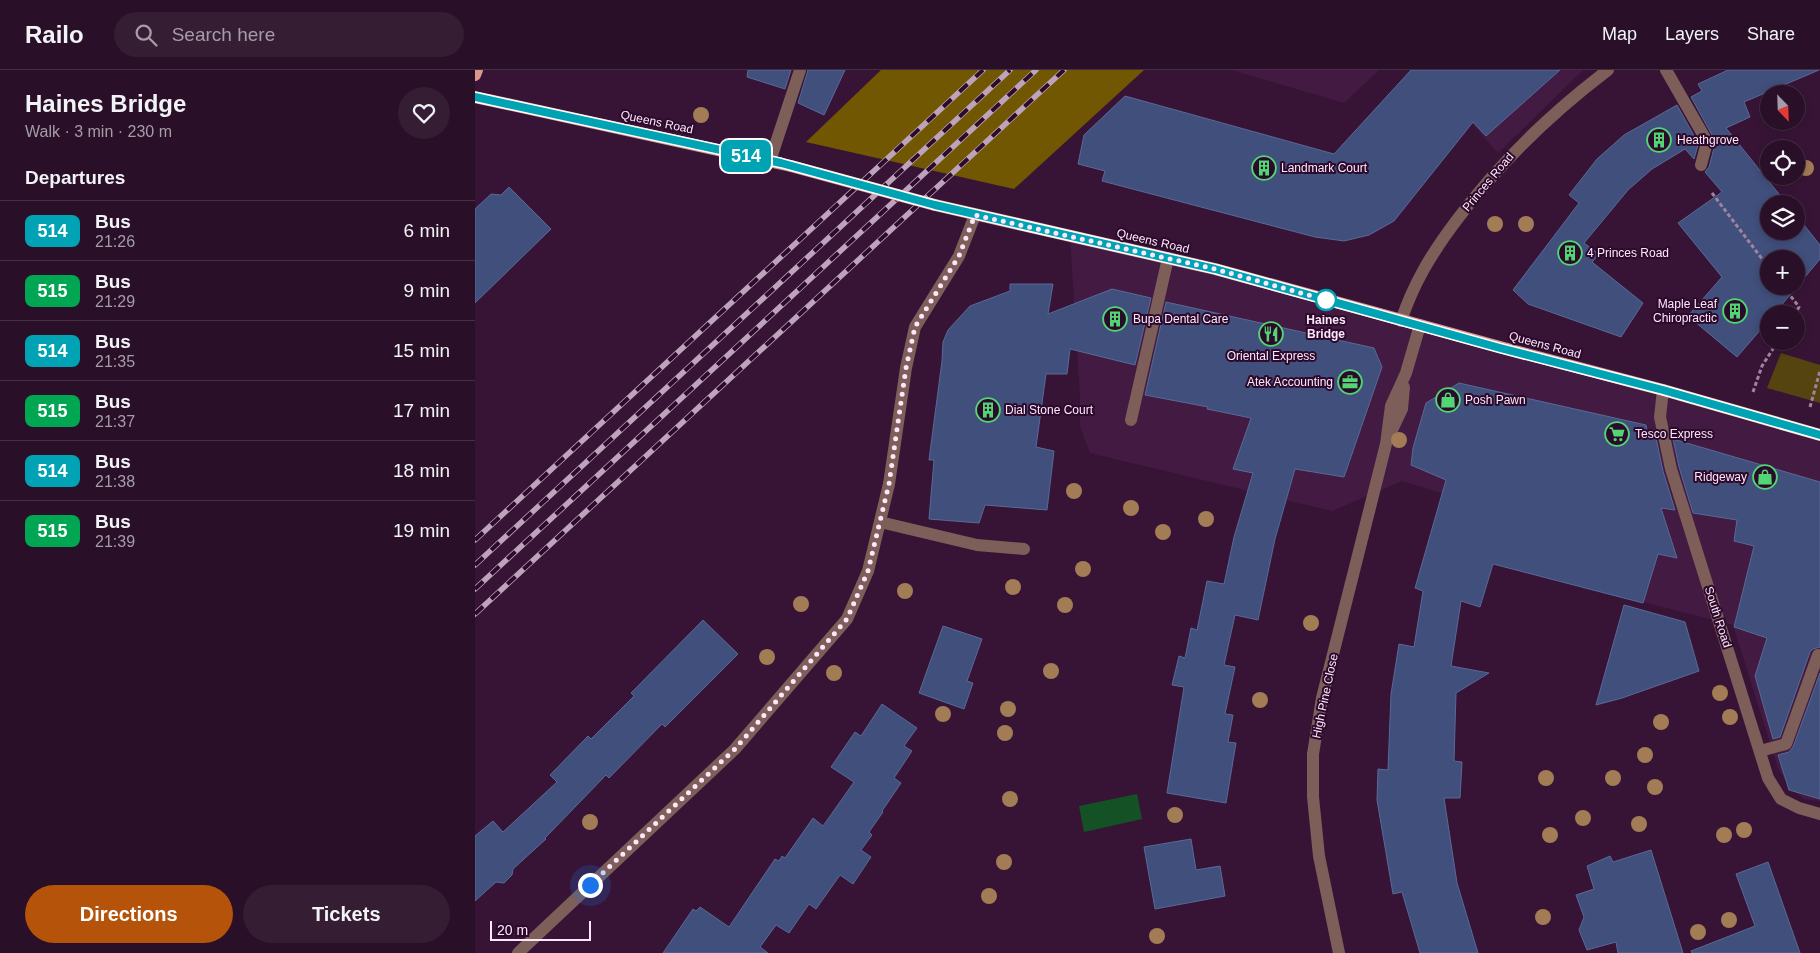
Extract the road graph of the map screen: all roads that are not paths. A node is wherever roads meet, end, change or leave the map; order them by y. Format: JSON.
{"nodes":[{"id":1,"x":477,"y":70,"type":"edge"},
{"id":2,"x":800,"y":70,"type":"edge"},
{"id":3,"x":1608,"y":70,"type":"edge"},
{"id":4,"x":1666,"y":70,"type":"edge"},
{"id":5,"x":475,"y":75,"type":"edge"},
{"id":6,"x":475,"y":97,"type":"edge"},
{"id":7,"x":770,"y":161,"type":"junction"},
{"id":8,"x":1701,"y":165,"type":"dead end"},
{"id":9,"x":975,"y":215,"type":"junction"},
{"id":10,"x":1167,"y":258,"type":"junction"},
{"id":11,"x":1401,"y":320,"type":"junction"},
{"id":12,"x":1420,"y":325,"type":"junction"},
{"id":13,"x":1663,"y":390,"type":"junction"},
{"id":14,"x":1131,"y":420,"type":"dead end"},
{"id":15,"x":1820,"y":435,"type":"edge"},
{"id":16,"x":880,"y":522,"type":"junction"},
{"id":17,"x":1024,"y":549,"type":"dead end"},
{"id":18,"x":1818,"y":655,"type":"dead end"},
{"id":19,"x":1761,"y":751,"type":"junction"},
{"id":20,"x":1820,"y":814,"type":"edge"},
{"id":21,"x":518,"y":953,"type":"edge"},
{"id":22,"x":1339,"y":953,"type":"edge"}],
"edges":[{"from":1,"to":5,"type":"main road"},
{"from":2,"to":7,"type":"street"},
{"from":3,"to":11,"type":"street","name":"Princes Road"},
{"from":4,"to":8,"type":"street"},
{"from":6,"to":7,"type":"main road","name":"Queens Road"},
{"from":7,"to":9,"type":"main road","name":"Queens Road","bridge":true},
{"from":9,"to":10,"type":"main road","name":"Queens Road"},
{"from":9,"to":16,"type":"street"},
{"from":10,"to":11,"type":"main road","name":"Queens Road"},
{"from":10,"to":14,"type":"street"},
{"from":11,"to":12,"type":"main road","name":"Queens Road"},
{"from":12,"to":13,"type":"main road","name":"Queens Road"},
{"from":12,"to":22,"type":"street","name":"High Pine Close"},
{"from":13,"to":15,"type":"main road","name":"Queens Road"},
{"from":13,"to":19,"type":"street","name":"South Road"},
{"from":16,"to":17,"type":"street"},
{"from":16,"to":21,"type":"street"},
{"from":18,"to":19,"type":"street"},
{"from":19,"to":20,"type":"street","name":"South Road"}]}
